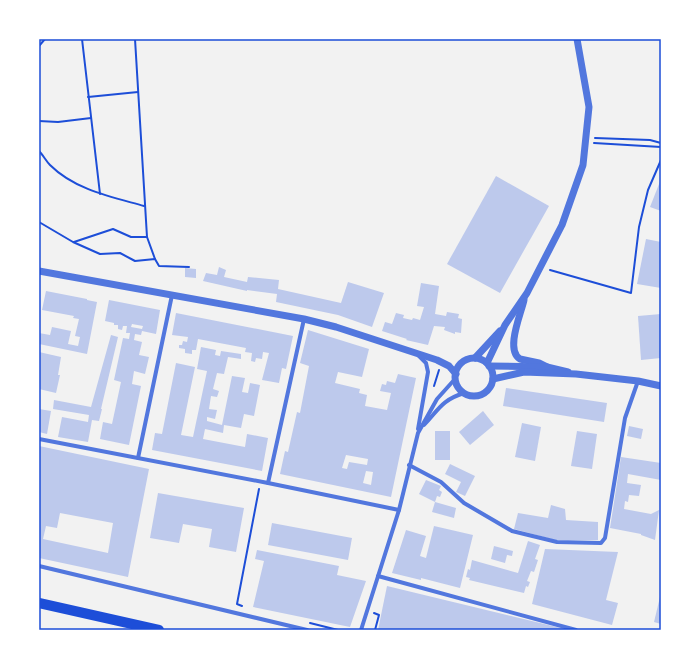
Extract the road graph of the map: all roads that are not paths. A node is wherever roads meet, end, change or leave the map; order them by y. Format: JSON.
{"nodes":[{"id":1,"x":577,"y":39,"type":"edge"},
{"id":2,"x":39,"y":271,"type":"edge"},
{"id":3,"x":527,"y":292,"type":"junction"},
{"id":4,"x":172,"y":295,"type":"junction"},
{"id":5,"x":304,"y":320,"type":"junction"},
{"id":6,"x":505,"y":325,"type":"junction"},
{"id":7,"x":414,"y":353,"type":"junction"},
{"id":8,"x":475,"y":358,"type":"junction"},
{"id":9,"x":488,"y":365,"type":"junction"},
{"id":10,"x":547,"y":367,"type":"junction"},
{"id":11,"x":576,"y":374,"type":"junction"},
{"id":12,"x":456,"y":376,"type":"junction"},
{"id":13,"x":493,"y":379,"type":"junction"},
{"id":14,"x":638,"y":381,"type":"junction"},
{"id":15,"x":661,"y":386,"type":"edge"},
{"id":16,"x":464,"y":393,"type":"junction"},
{"id":17,"x":418,"y":433,"type":"junction"},
{"id":18,"x":39,"y":439,"type":"edge"},
{"id":19,"x":138,"y":458,"type":"junction"},
{"id":20,"x":409,"y":465,"type":"junction"},
{"id":21,"x":268,"y":483,"type":"junction"},
{"id":22,"x":399,"y":510,"type":"junction"},
{"id":23,"x":39,"y":566,"type":"edge"},
{"id":24,"x":378,"y":576,"type":"junction"},
{"id":25,"x":39,"y":603,"type":"edge"},
{"id":26,"x":363,"y":629,"type":"edge"},
{"id":27,"x":159,"y":630,"type":"edge"},
{"id":28,"x":307,"y":630,"type":"edge"},
{"id":29,"x":576,"y":630,"type":"edge"}],
"edges":[{"from":1,"to":3,"type":"street"},
{"from":2,"to":4,"type":"street"},
{"from":3,"to":6,"type":"street"},
{"from":3,"to":10,"type":"street"},
{"from":4,"to":5,"type":"street"},
{"from":4,"to":19,"type":"street"},
{"from":5,"to":7,"type":"street"},
{"from":5,"to":21,"type":"street"},
{"from":6,"to":8,"type":"street"},
{"from":6,"to":9,"type":"street"},
{"from":7,"to":12,"type":"street"},
{"from":7,"to":17,"type":"street"},
{"from":8,"to":9,"type":"street"},
{"from":8,"to":12,"type":"street"},
{"from":9,"to":10,"type":"street"},
{"from":9,"to":13,"type":"street"},
{"from":10,"to":11,"type":"street"},
{"from":11,"to":13,"type":"street"},
{"from":11,"to":14,"type":"street"},
{"from":12,"to":16,"type":"street"},
{"from":12,"to":17,"type":"street"},
{"from":13,"to":16,"type":"street"},
{"from":14,"to":15,"type":"street"},
{"from":14,"to":20,"type":"street"},
{"from":16,"to":17,"type":"street"},
{"from":17,"to":20,"type":"street"},
{"from":18,"to":19,"type":"street"},
{"from":19,"to":21,"type":"street"},
{"from":20,"to":22,"type":"street"},
{"from":21,"to":22,"type":"street"},
{"from":22,"to":24,"type":"street"},
{"from":23,"to":28,"type":"street"},
{"from":24,"to":26,"type":"street"},
{"from":24,"to":29,"type":"street"},
{"from":25,"to":27,"type":"highway"}]}
